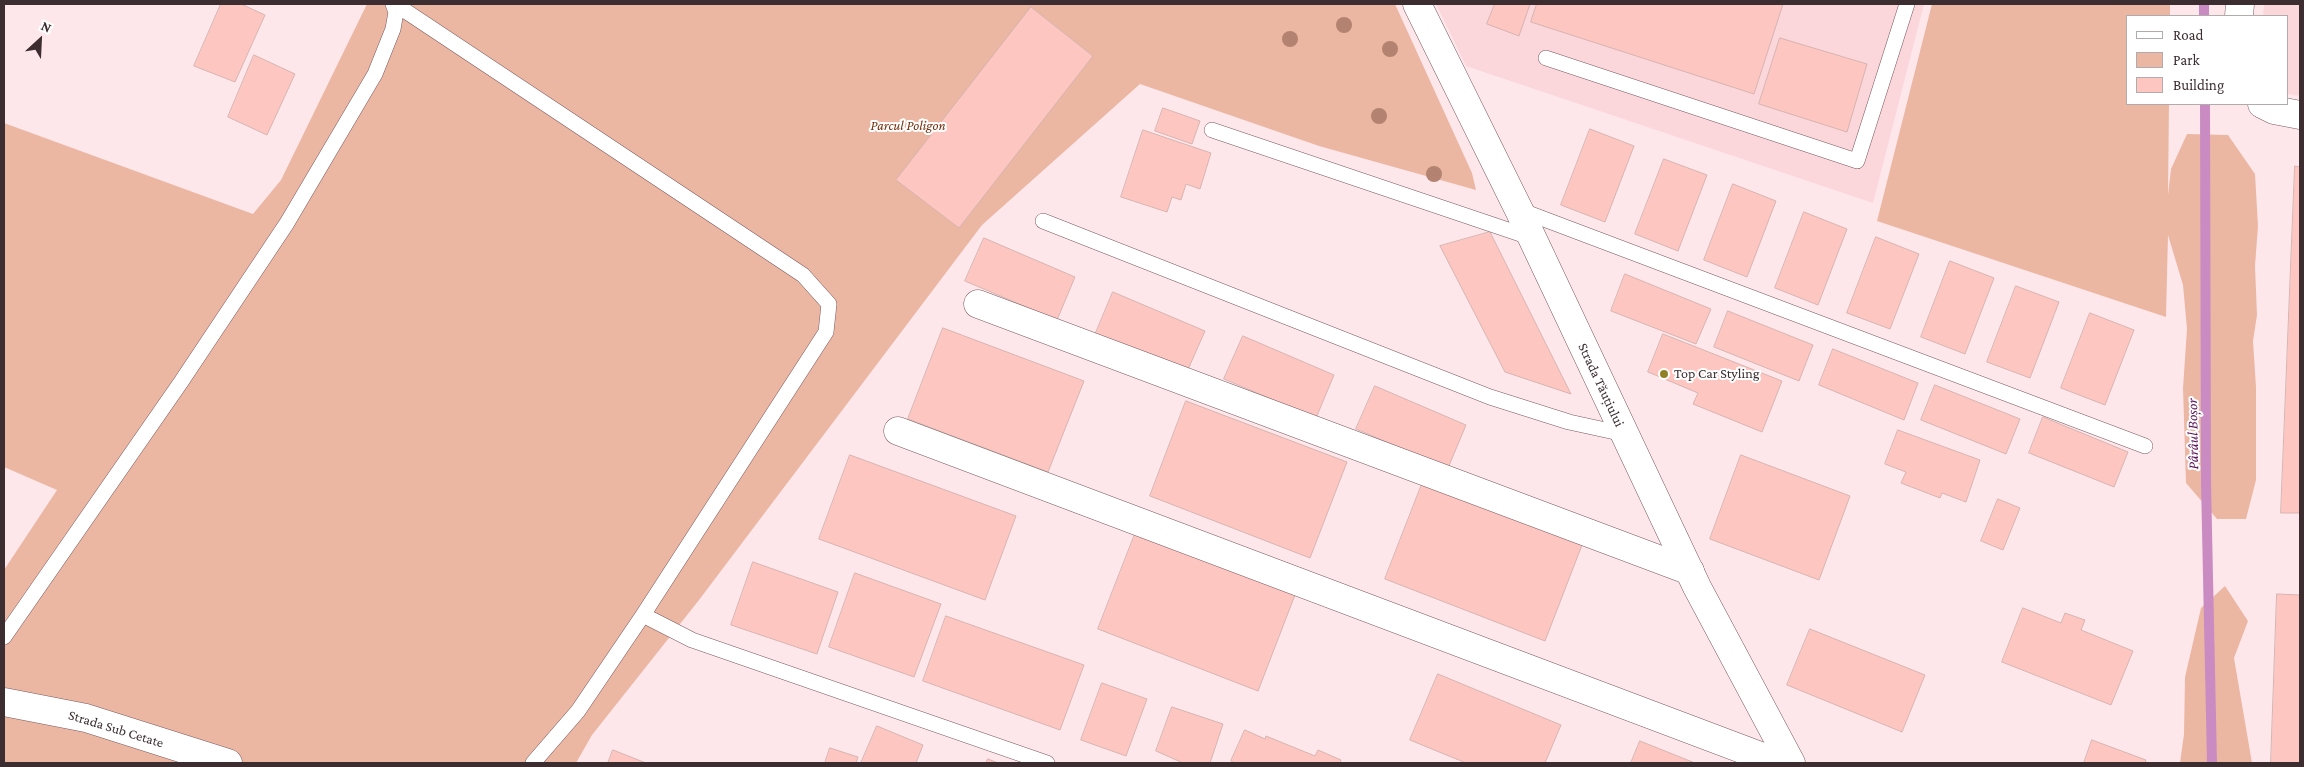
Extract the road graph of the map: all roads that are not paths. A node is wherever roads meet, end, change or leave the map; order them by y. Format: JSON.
{"nodes":[{"id":1,"x":394,"y":4,"type":"edge"},
{"id":2,"x":1418,"y":4,"type":"edge"},
{"id":3,"x":1907,"y":4,"type":"edge"},
{"id":4,"x":1546,"y":58,"type":"dead end"},
{"id":5,"x":2264,"y":105,"type":"edge"},
{"id":6,"x":2300,"y":115,"type":"edge"},
{"id":7,"x":1212,"y":130,"type":"dead end"},
{"id":8,"x":1519,"y":210,"type":"junction"},
{"id":9,"x":1043,"y":221,"type":"dead end"},
{"id":10,"x":1532,"y":238,"type":"junction"},
{"id":11,"x":978,"y":304,"type":"dead end"},
{"id":12,"x":898,"y":431,"type":"dead end"},
{"id":13,"x":1624,"y":434,"type":"junction"},
{"id":14,"x":2145,"y":446,"type":"dead end"},
{"id":15,"x":1690,"y":571,"type":"junction"},
{"id":16,"x":643,"y":615,"type":"junction"},
{"id":17,"x":4,"y":637,"type":"edge"},
{"id":18,"x":4,"y":702,"type":"edge"},
{"id":19,"x":228,"y":763,"type":"edge"},
{"id":20,"x":533,"y":763,"type":"edge"},
{"id":21,"x":1046,"y":763,"type":"edge"},
{"id":22,"x":1779,"y":763,"type":"edge"},
{"id":23,"x":1791,"y":763,"type":"edge"}],
"edges":[{"from":1,"to":16,"type":"lane"},
{"from":1,"to":17,"type":"lane"},
{"from":2,"to":8,"type":"street","name":"Strada Tăuțiului"},
{"from":3,"to":4,"type":"lane"},
{"from":5,"to":6,"type":"street"},
{"from":7,"to":10,"type":"lane"},
{"from":8,"to":10,"type":"street","name":"Strada Tăuțiului"},
{"from":8,"to":14,"type":"lane"},
{"from":9,"to":13,"type":"lane"},
{"from":10,"to":13,"type":"street","name":"Strada Tăuțiului"},
{"from":11,"to":15,"type":"street"},
{"from":12,"to":22,"type":"street"},
{"from":13,"to":15,"type":"street","name":"Strada Tăuțiului"},
{"from":15,"to":23,"type":"street","name":"Strada Tăuțiului"},
{"from":16,"to":20,"type":"lane"},
{"from":16,"to":21,"type":"lane"},
{"from":18,"to":19,"type":"street","name":"Strada Sub Cetate"}]}
